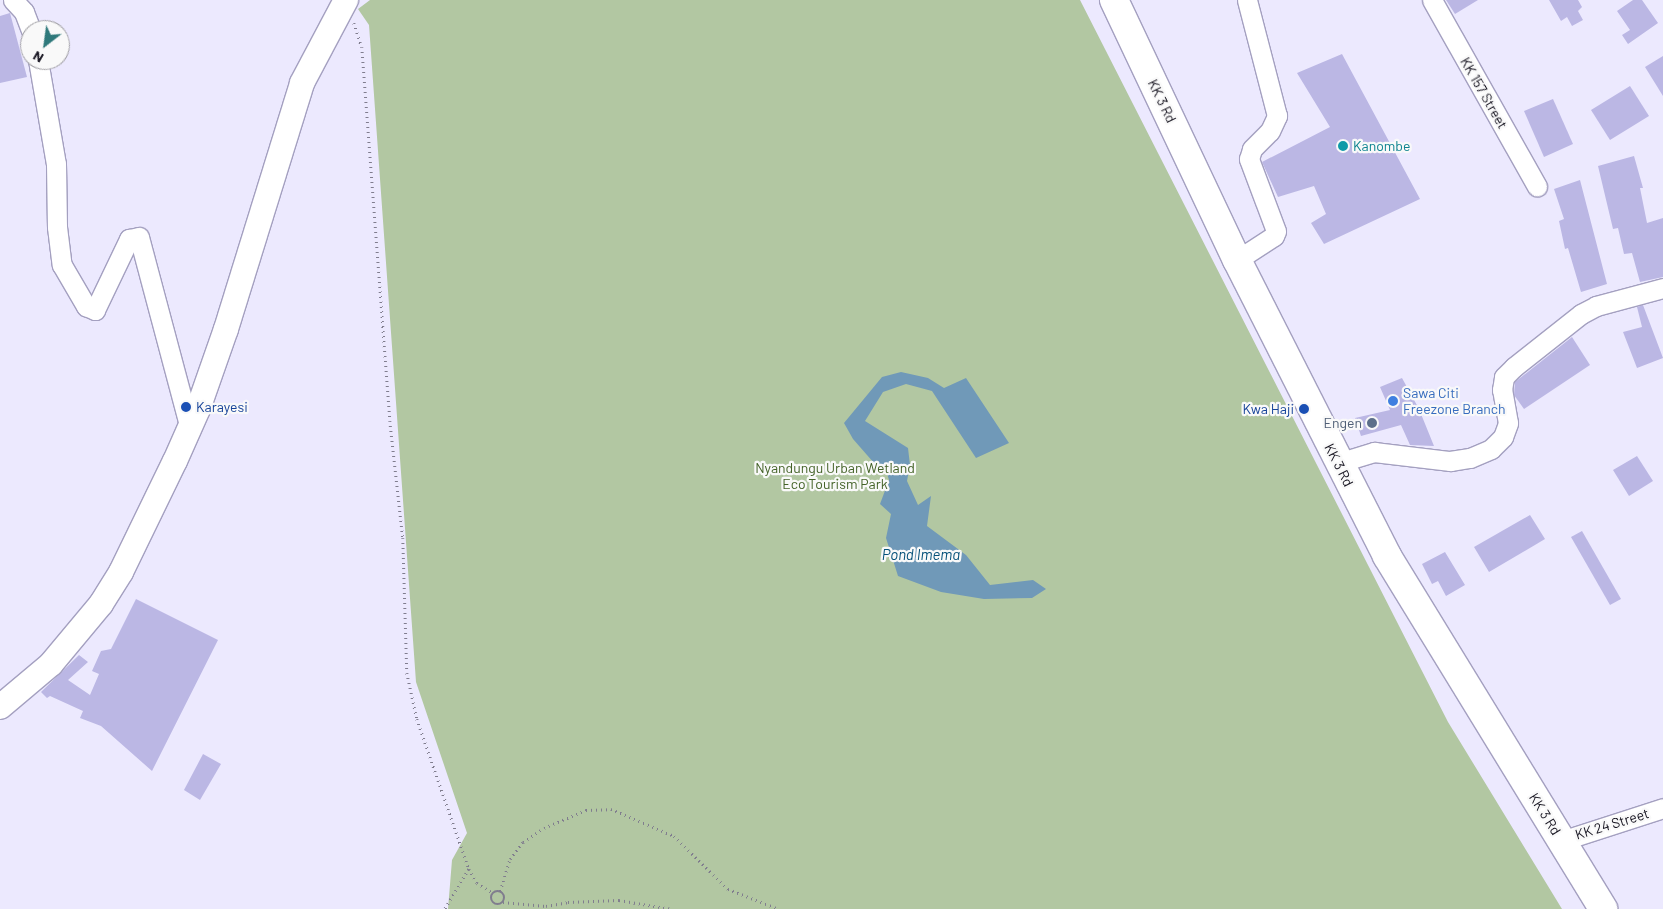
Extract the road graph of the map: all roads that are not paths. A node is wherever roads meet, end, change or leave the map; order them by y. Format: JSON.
{"nodes":[{"id":1,"x":13,"y":0,"type":"edge"},
{"id":2,"x":1114,"y":0,"type":"edge"},
{"id":3,"x":1247,"y":0,"type":"edge"},
{"id":4,"x":1432,"y":0,"type":"edge"},
{"id":5,"x":340,"y":3,"type":"edge"},
{"id":6,"x":27,"y":20,"type":"edge"},
{"id":7,"x":40,"y":70,"type":"edge"},
{"id":8,"x":1537,"y":186,"type":"dead end"},
{"id":9,"x":1237,"y":260,"type":"junction"},
{"id":10,"x":1663,"y":288,"type":"edge"},
{"id":11,"x":190,"y":429,"type":"junction"},
{"id":12,"x":1338,"y":463,"type":"junction"},
{"id":13,"x":0,"y":707,"type":"edge"},
{"id":14,"x":1663,"y":808,"type":"edge"},
{"id":15,"x":1561,"y":840,"type":"junction"},
{"id":16,"x":1603,"y":909,"type":"edge"}],
"edges":[{"from":1,"to":6,"type":"street"},
{"from":2,"to":9,"type":"highway","name":"KK 3 Rd"},
{"from":3,"to":9,"type":"street"},
{"from":4,"to":8,"type":"street","name":"KK 157 Street"},
{"from":5,"to":11,"type":"main road"},
{"from":7,"to":11,"type":"street"},
{"from":9,"to":12,"type":"highway","name":"KK 3 Rd"},
{"from":10,"to":12,"type":"street"},
{"from":11,"to":13,"type":"main road"},
{"from":12,"to":15,"type":"highway","name":"KK 3 Rd"},
{"from":14,"to":15,"type":"street","name":"KK 24 Street"},
{"from":15,"to":16,"type":"highway","name":"KK 3 Rd"}]}
